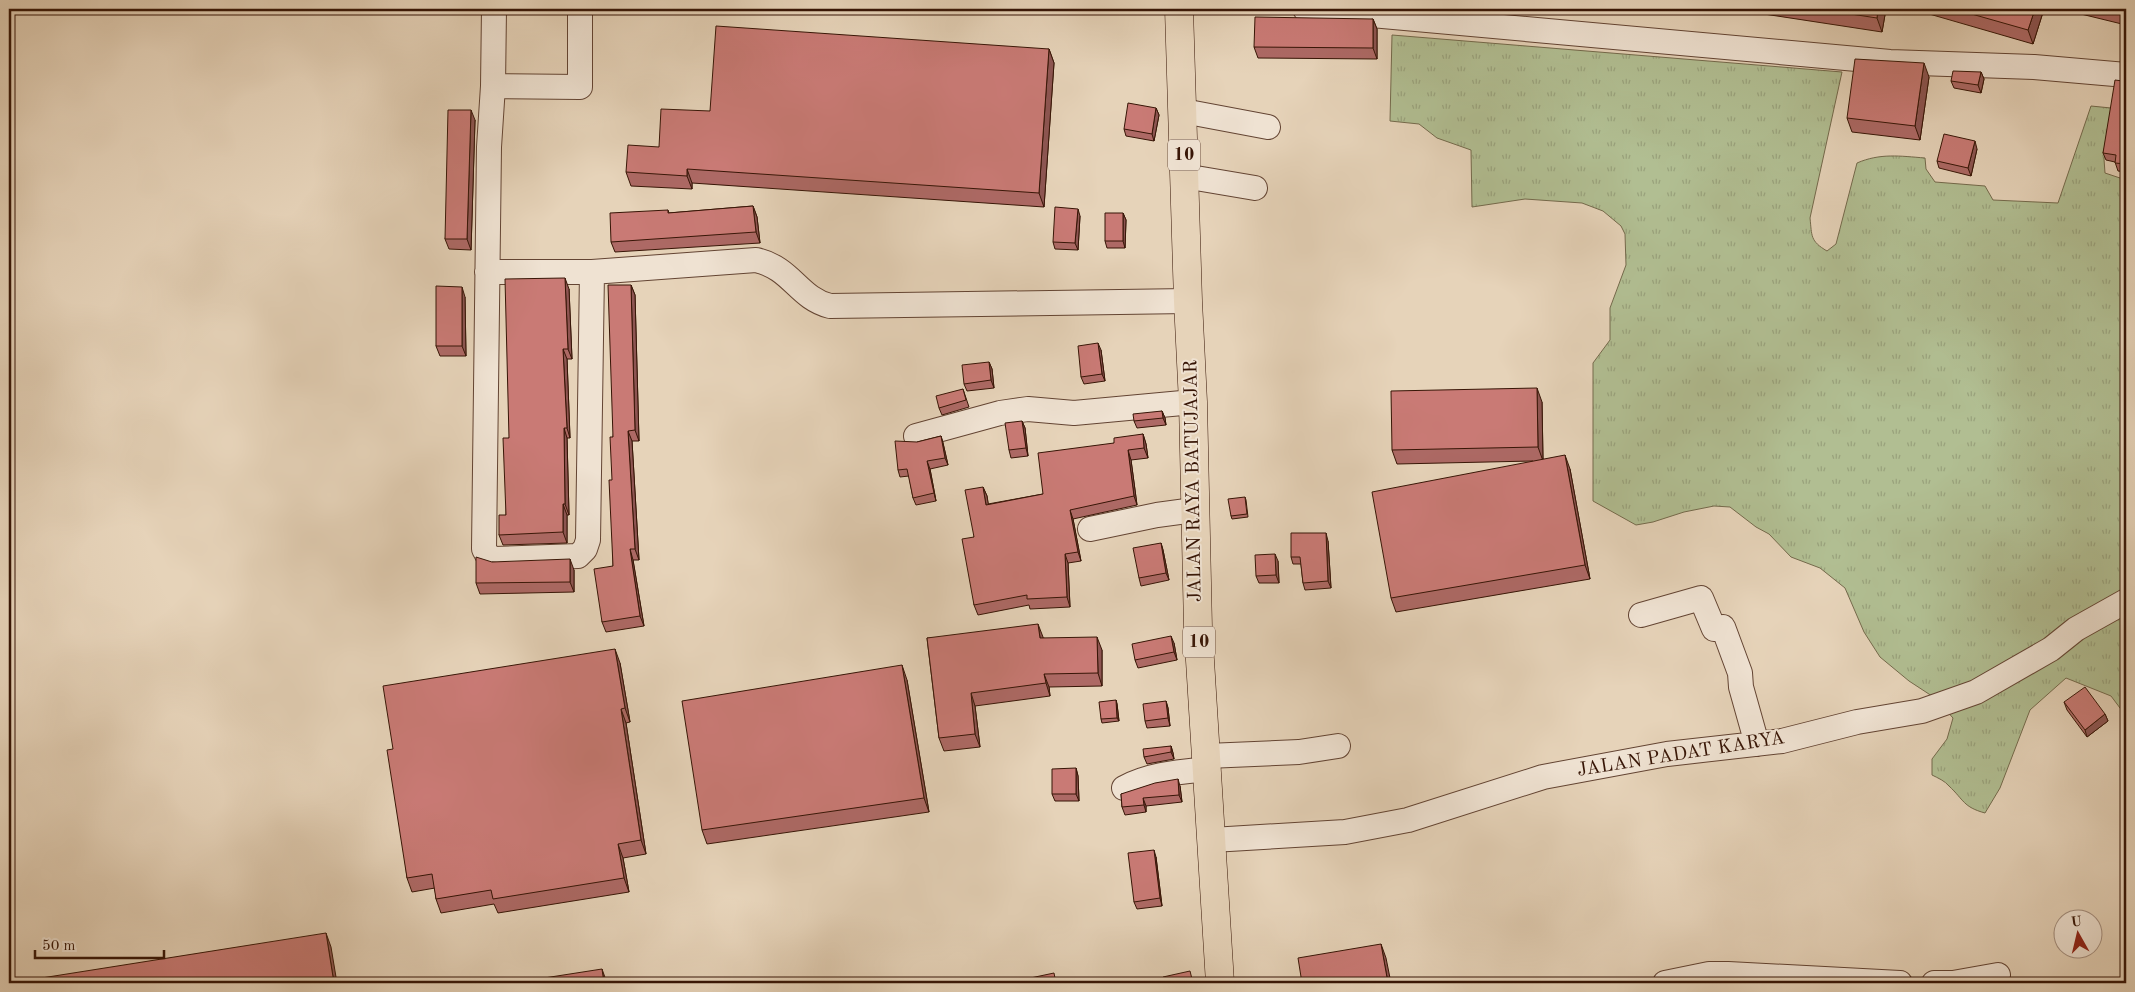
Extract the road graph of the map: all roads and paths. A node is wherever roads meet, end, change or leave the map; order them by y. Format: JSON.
{"nodes":[{"id":1,"x":494,"y":9,"type":"edge"},
{"id":2,"x":580,"y":9,"type":"edge"},
{"id":3,"x":1179,"y":9,"type":"edge"},
{"id":4,"x":1305,"y":9,"type":"edge"},
{"id":5,"x":2126,"y":76,"type":"edge"},
{"id":6,"x":493,"y":86,"type":"junction"},
{"id":7,"x":1183,"y":111,"type":"junction"},
{"id":8,"x":1268,"y":128,"type":"dead end"},
{"id":9,"x":1184,"y":176,"type":"junction"},
{"id":10,"x":1255,"y":188,"type":"dead end"},
{"id":11,"x":487,"y":272,"type":"junction"},
{"id":12,"x":592,"y":272,"type":"junction"},
{"id":13,"x":1188,"y":301,"type":"junction"},
{"id":14,"x":1193,"y":402,"type":"junction"},
{"id":15,"x":916,"y":436,"type":"dead end"},
{"id":16,"x":1194,"y":510,"type":"junction"},
{"id":17,"x":1090,"y":529,"type":"dead end"},
{"id":18,"x":2126,"y":601,"type":"edge"},
{"id":19,"x":1641,"y":615,"type":"dead end"},
{"id":20,"x":1757,"y":744,"type":"junction"},
{"id":21,"x":1338,"y":746,"type":"dead end"},
{"id":22,"x":1208,"y":763,"type":"junction"},
{"id":23,"x":1124,"y":788,"type":"dead end"},
{"id":24,"x":1212,"y":840,"type":"junction"},
{"id":25,"x":1998,"y":975,"type":"dead end"},
{"id":26,"x":1220,"y":983,"type":"edge"},
{"id":27,"x":1665,"y":983,"type":"edge"},
{"id":28,"x":1900,"y":983,"type":"edge"},
{"id":29,"x":1934,"y":983,"type":"edge"}],
"edges":[{"from":1,"to":6,"type":"street"},
{"from":2,"to":6,"type":"street"},
{"from":3,"to":7,"type":"highway","name":"JALAN RAYA BATUJAJAR","number":"10"},
{"from":4,"to":5,"type":"street"},
{"from":6,"to":11,"type":"street"},
{"from":7,"to":8,"type":"street"},
{"from":7,"to":9,"type":"highway","name":"JALAN RAYA BATUJAJAR","number":"10"},
{"from":9,"to":10,"type":"street"},
{"from":9,"to":13,"type":"highway","name":"JALAN RAYA BATUJAJAR","number":"10"},
{"from":11,"to":12,"type":"street"},
{"from":11,"to":12,"type":"street"},
{"from":12,"to":13,"type":"street"},
{"from":13,"to":14,"type":"highway","name":"JALAN RAYA BATUJAJAR","number":"10"},
{"from":14,"to":15,"type":"street"},
{"from":14,"to":16,"type":"highway","name":"JALAN RAYA BATUJAJAR","number":"10"},
{"from":16,"to":17,"type":"street"},
{"from":16,"to":22,"type":"highway","name":"JALAN RAYA BATUJAJAR","number":"10"},
{"from":18,"to":20,"type":"street","name":"JALAN PADAT KARYA"},
{"from":19,"to":20,"type":"street"},
{"from":20,"to":24,"type":"street","name":"JALAN PADAT KARYA"},
{"from":21,"to":22,"type":"street"},
{"from":22,"to":23,"type":"street"},
{"from":22,"to":24,"type":"highway","name":"JALAN RAYA BATUJAJAR","number":"10"},
{"from":24,"to":26,"type":"highway","name":"JALAN RAYA BATUJAJAR","number":"10"},
{"from":25,"to":29,"type":"street"},
{"from":27,"to":28,"type":"street"}]}
